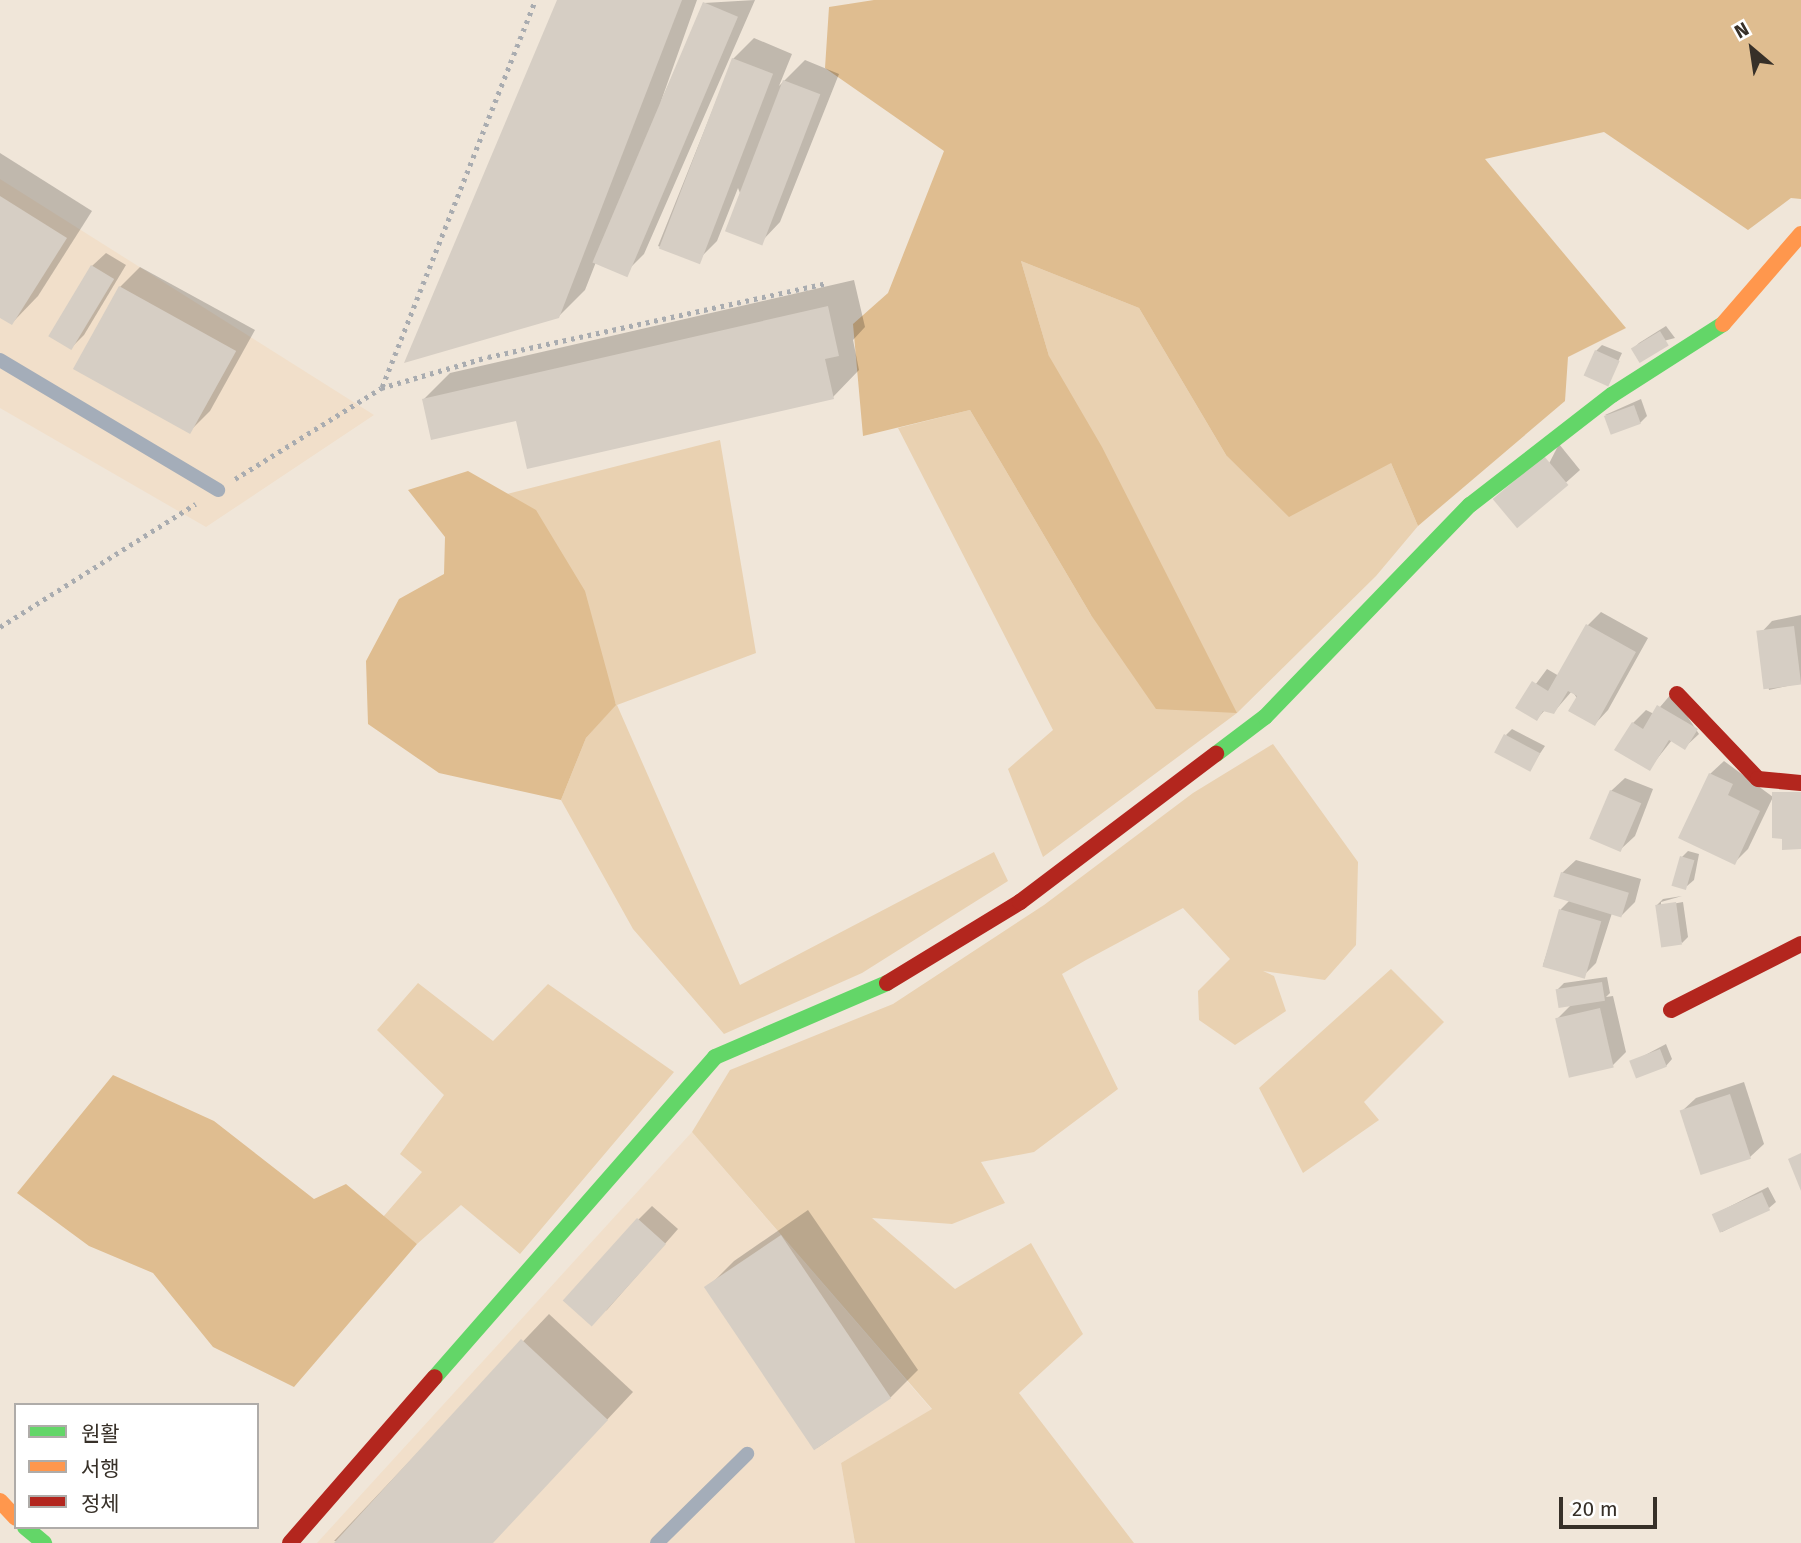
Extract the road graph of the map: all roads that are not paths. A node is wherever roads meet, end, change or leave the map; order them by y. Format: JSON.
{"nodes":[{"id":1,"x":1801,"y":234,"type":"edge"},
{"id":2,"x":0,"y":360,"type":"edge"},
{"id":3,"x":218,"y":490,"type":"road end"},
{"id":4,"x":1677,"y":694,"type":"dead end"},
{"id":5,"x":1801,"y":783,"type":"edge"},
{"id":6,"x":1801,"y":944,"type":"edge"},
{"id":7,"x":1671,"y":1010,"type":"dead end"},
{"id":8,"x":747,"y":1454,"type":"dead end"},
{"id":9,"x":0,"y":1501,"type":"edge"},
{"id":10,"x":14,"y":1516,"type":"edge"},
{"id":11,"x":27,"y":1529,"type":"edge"},
{"id":12,"x":44,"y":1543,"type":"edge"},
{"id":13,"x":290,"y":1543,"type":"edge"},
{"id":14,"x":657,"y":1543,"type":"edge"}],
"edges":[{"from":1,"to":13,"type":"street"},
{"from":2,"to":3,"type":"lane"},
{"from":4,"to":5,"type":"street"},
{"from":6,"to":7,"type":"street"},
{"from":8,"to":14,"type":"lane"},
{"from":9,"to":10,"type":"street"},
{"from":11,"to":12,"type":"street"}]}
